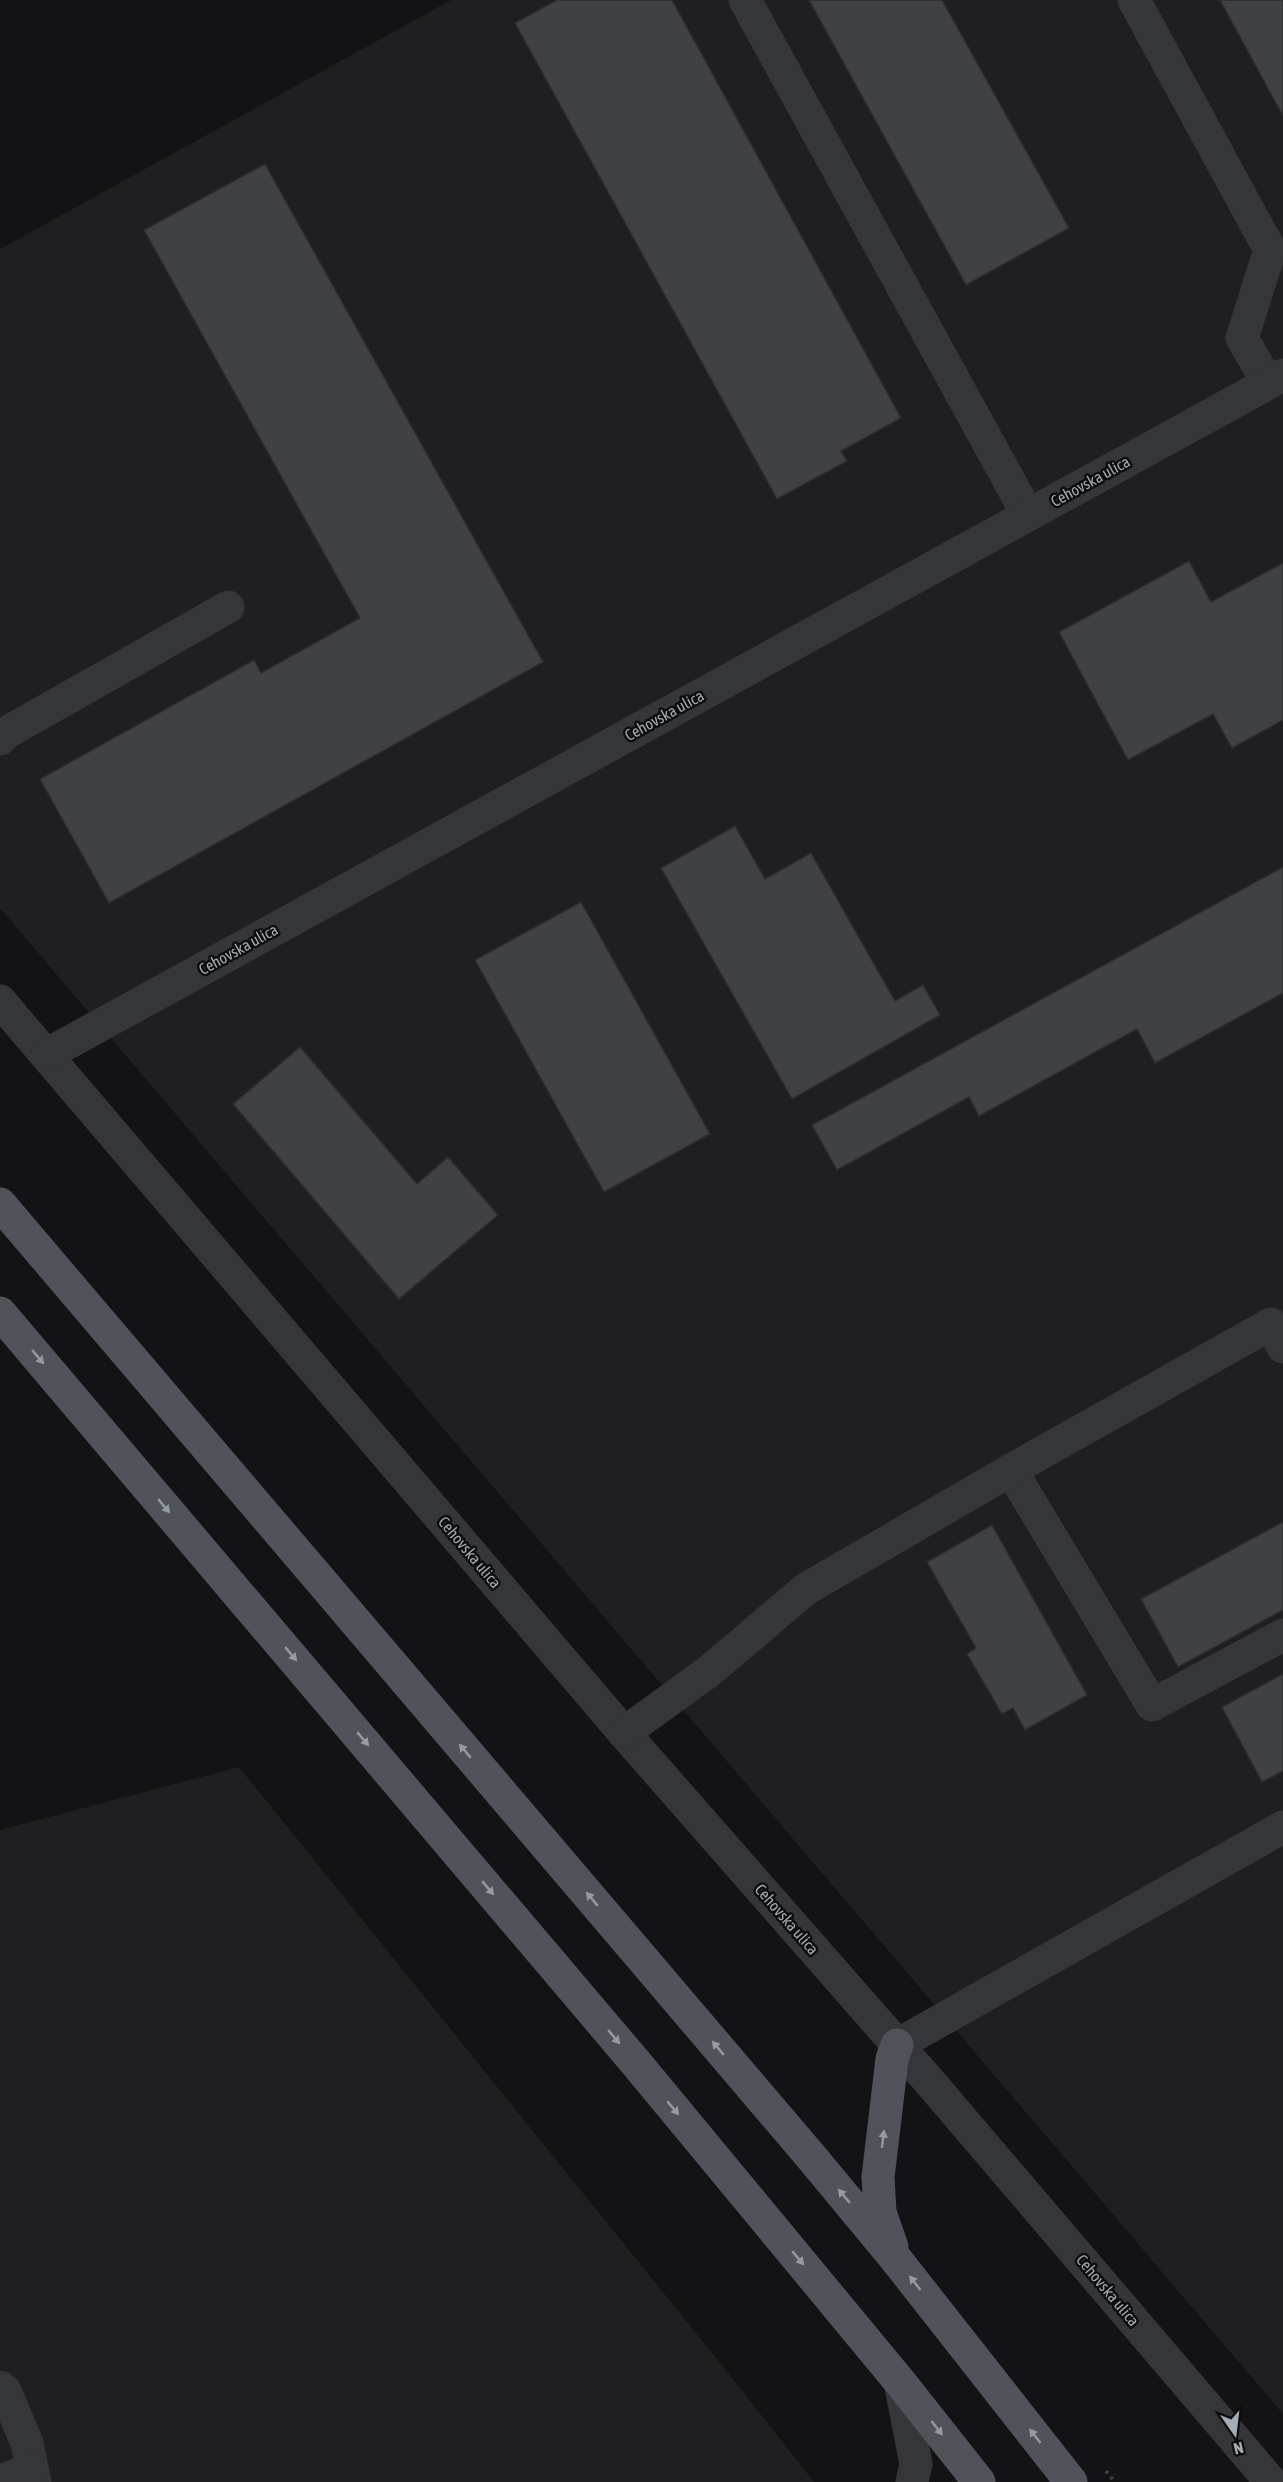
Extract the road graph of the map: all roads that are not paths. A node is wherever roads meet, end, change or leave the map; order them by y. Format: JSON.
{"nodes":[{"id":1,"x":745,"y":0,"type":"edge"},
{"id":2,"x":1134,"y":0,"type":"edge"},
{"id":3,"x":1276,"y":379,"type":"edge"},
{"id":4,"x":1029,"y":515,"type":"junction"},
{"id":5,"x":228,"y":607,"type":"dead end"},
{"id":6,"x":0,"y":739,"type":"edge"},
{"id":7,"x":0,"y":1001,"type":"edge"},
{"id":8,"x":46,"y":1055,"type":"junction"},
{"id":9,"x":0,"y":1204,"type":"edge"},
{"id":10,"x":0,"y":1313,"type":"edge"},
{"id":11,"x":1283,"y":1347,"type":"edge"},
{"id":12,"x":1011,"y":1470,"type":"junction"},
{"id":13,"x":1283,"y":1635,"type":"edge"},
{"id":14,"x":624,"y":1733,"type":"junction"},
{"id":15,"x":1283,"y":1827,"type":"edge"},
{"id":16,"x":897,"y":2045,"type":"junction"},
{"id":17,"x":895,"y":2258,"type":"junction"},
{"id":18,"x":900,"y":2382,"type":"junction"},
{"id":19,"x":0,"y":2387,"type":"edge"},
{"id":20,"x":34,"y":2476,"type":"edge"},
{"id":21,"x":0,"y":2481,"type":"edge"},
{"id":22,"x":912,"y":2482,"type":"edge"},
{"id":23,"x":979,"y":2482,"type":"edge"},
{"id":24,"x":1071,"y":2482,"type":"edge"},
{"id":25,"x":1271,"y":2482,"type":"edge"}],
"edges":[{"from":1,"to":4,"type":"street"},
{"from":2,"to":3,"type":"street"},
{"from":3,"to":4,"type":"street","name":"Cehovska ulica"},
{"from":4,"to":8,"type":"street","name":"Cehovska ulica"},
{"from":5,"to":6,"type":"street"},
{"from":7,"to":8,"type":"street","name":"Cehovska ulica"},
{"from":8,"to":14,"type":"street","name":"Cehovska ulica"},
{"from":17,"to":9,"type":"main road","one_way":true},
{"from":10,"to":18,"type":"main road","one_way":true},
{"from":11,"to":12,"type":"street"},
{"from":12,"to":13,"type":"street"},
{"from":12,"to":14,"type":"street"},
{"from":14,"to":16,"type":"street","name":"Cehovska ulica"},
{"from":15,"to":16,"type":"street"},
{"from":17,"to":16,"type":"main road","one_way":true},
{"from":16,"to":25,"type":"street","name":"Cehovska ulica"},
{"from":24,"to":17,"type":"main road","one_way":true},
{"from":18,"to":22,"type":"street"},
{"from":18,"to":23,"type":"main road","one_way":true},
{"from":19,"to":20,"type":"street"},
{"from":20,"to":21,"type":"street"}]}
